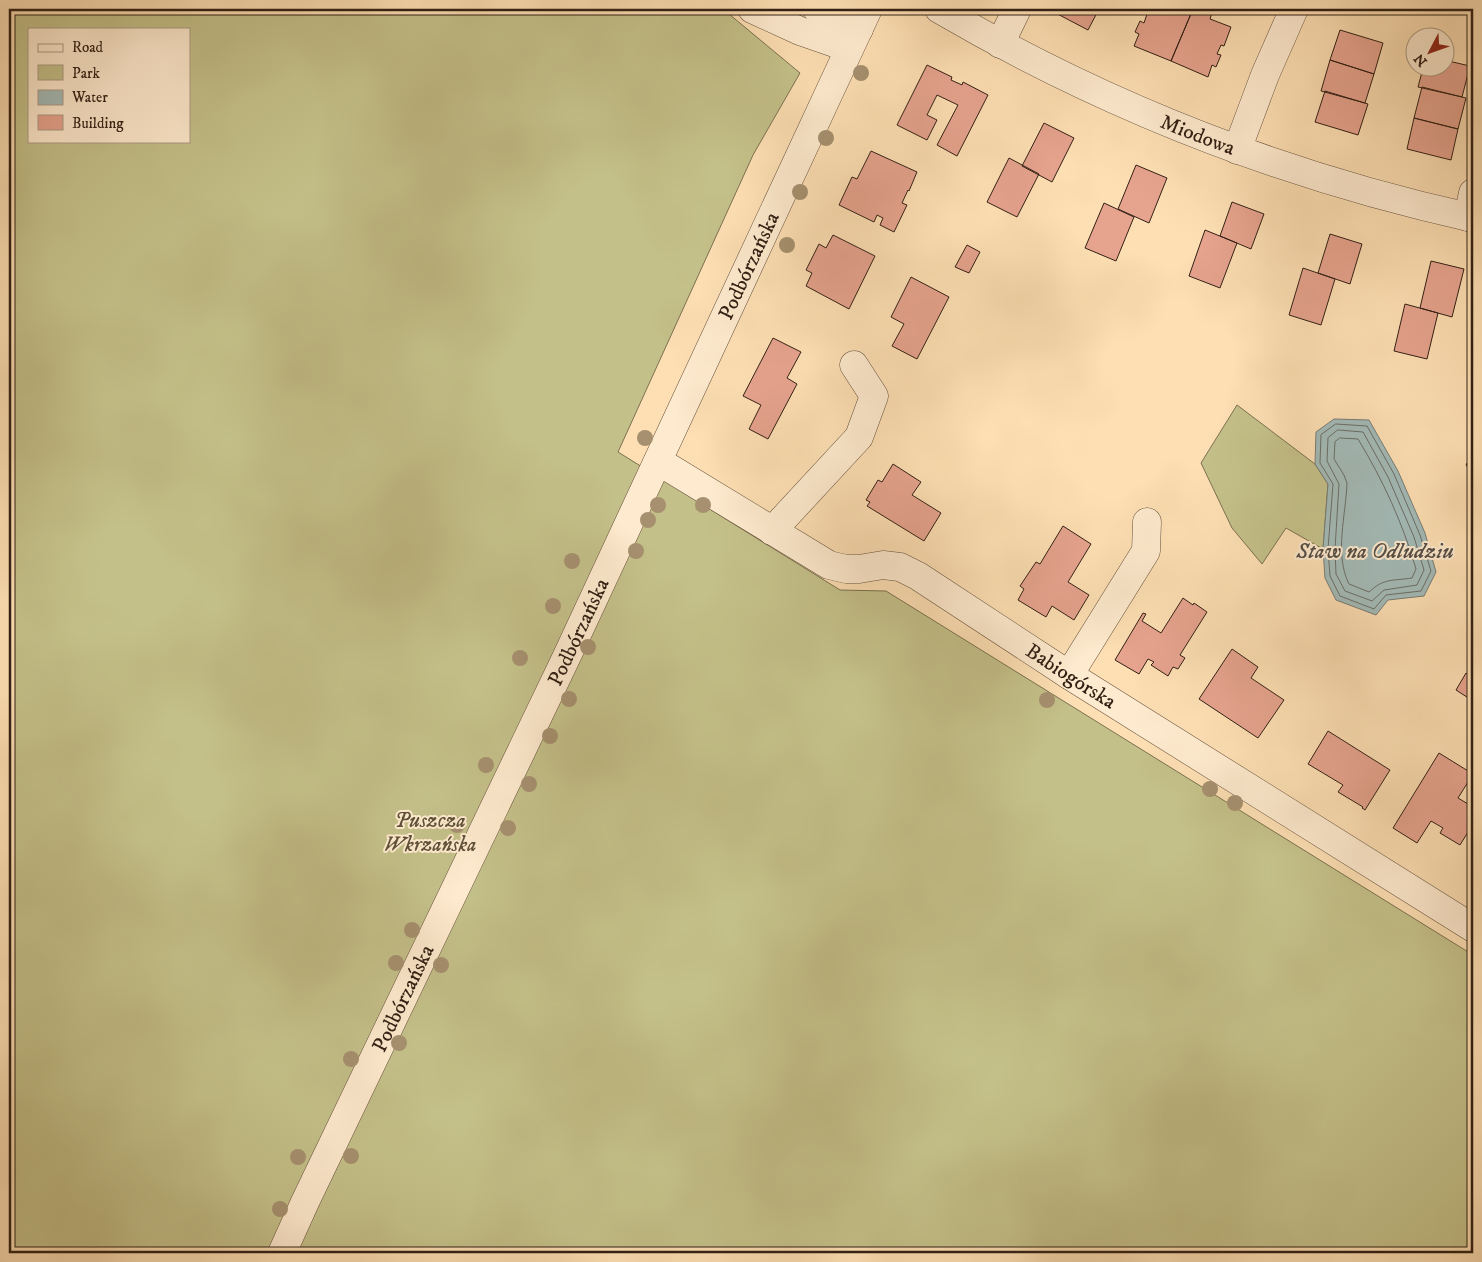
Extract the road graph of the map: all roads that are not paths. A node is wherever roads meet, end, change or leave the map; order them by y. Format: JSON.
{"nodes":[{"id":1,"x":752,"y":9,"type":"edge"},
{"id":2,"x":817,"y":9,"type":"edge"},
{"id":3,"x":939,"y":9,"type":"edge"},
{"id":4,"x":1017,"y":9,"type":"edge"},
{"id":5,"x":1294,"y":9,"type":"edge"},
{"id":6,"x":859,"y":28,"type":"edge"},
{"id":7,"x":1000,"y":44,"type":"junction"},
{"id":8,"x":1237,"y":150,"type":"junction"},
{"id":9,"x":1471,"y":209,"type":"edge"},
{"id":10,"x":854,"y":365,"type":"dead end"},
{"id":11,"x":658,"y":461,"type":"junction"},
{"id":12,"x":1147,"y":522,"type":"dead end"},
{"id":13,"x":772,"y":531,"type":"junction"},
{"id":14,"x":1070,"y":675,"type":"junction"},
{"id":15,"x":1473,"y":928,"type":"edge"},
{"id":16,"x":282,"y":1253,"type":"edge"}],
"edges":[{"from":1,"to":6,"type":"street"},
{"from":2,"to":6,"type":"street"},
{"from":3,"to":7,"type":"street","name":"Miodowa"},
{"from":4,"to":7,"type":"street"},
{"from":5,"to":8,"type":"street"},
{"from":6,"to":11,"type":"street","name":"Podbórzańska"},
{"from":7,"to":8,"type":"street","name":"Miodowa"},
{"from":8,"to":9,"type":"street","name":"Miodowa"},
{"from":10,"to":13,"type":"street"},
{"from":11,"to":13,"type":"street","name":"Babiogórska"},
{"from":11,"to":16,"type":"street","name":"Podbórzańska"},
{"from":12,"to":14,"type":"street"},
{"from":13,"to":14,"type":"street","name":"Babiogórska"},
{"from":14,"to":15,"type":"street","name":"Babiogórska"}]}
